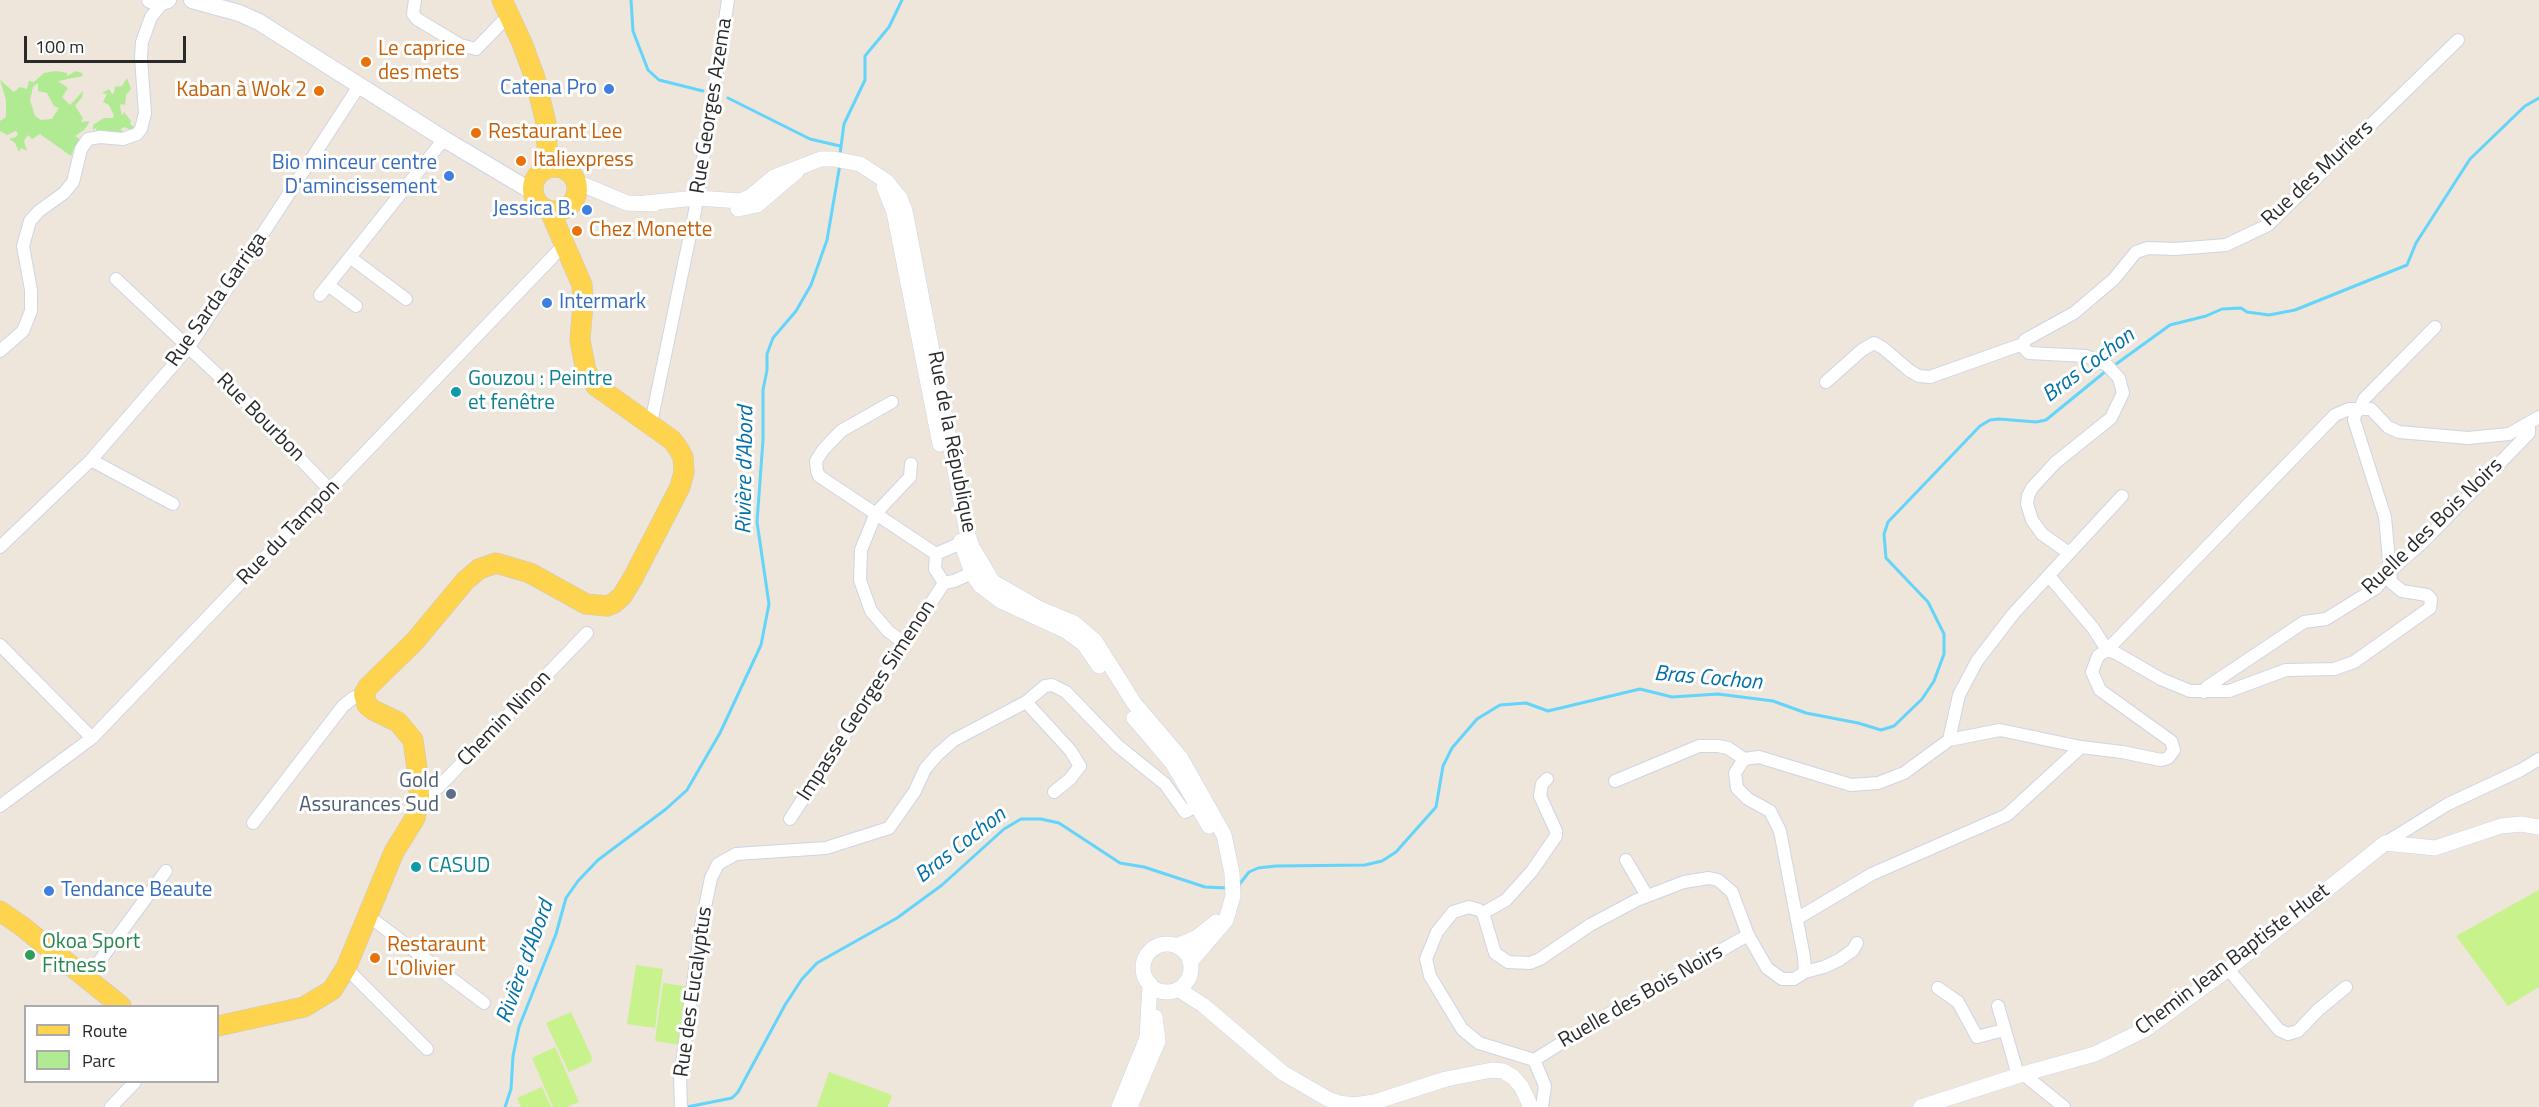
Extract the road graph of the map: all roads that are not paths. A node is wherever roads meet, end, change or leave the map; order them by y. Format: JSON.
{"nodes":[{"id":1,"x":161,"y":0,"type":"edge"},
{"id":2,"x":192,"y":0,"type":"edge"},
{"id":3,"x":415,"y":0,"type":"edge"},
{"id":4,"x":728,"y":0,"type":"edge"},
{"id":5,"x":506,"y":8,"type":"edge"},
{"id":6,"x":2458,"y":40,"type":"dead end"},
{"id":7,"x":359,"y":86,"type":"junction"},
{"id":8,"x":444,"y":140,"type":"junction"},
{"id":9,"x":566,"y":178,"type":"junction"},
{"id":10,"x":529,"y":185,"type":"junction"},
{"id":11,"x":697,"y":203,"type":"junction"},
{"id":12,"x":556,"y":216,"type":"junction"},
{"id":13,"x":565,"y":246,"type":"junction"},
{"id":14,"x":351,"y":258,"type":"junction"},
{"id":15,"x":116,"y":279,"type":"dead end"},
{"id":16,"x":406,"y":299,"type":"dead end"},
{"id":17,"x":356,"y":306,"type":"dead end"},
{"id":18,"x":2435,"y":327,"type":"dead end"},
{"id":19,"x":2023,"y":344,"type":"junction"},
{"id":20,"x":189,"y":347,"type":"junction"},
{"id":21,"x":0,"y":351,"type":"edge"},
{"id":22,"x":1826,"y":382,"type":"dead end"},
{"id":23,"x":892,"y":402,"type":"dead end"},
{"id":24,"x":2360,"y":409,"type":"junction"},
{"id":25,"x":2539,"y":417,"type":"edge"},
{"id":26,"x":649,"y":424,"type":"junction"},
{"id":27,"x":2529,"y":425,"type":"junction"},
{"id":28,"x":91,"y":460,"type":"junction"},
{"id":29,"x":911,"y":464,"type":"dead end"},
{"id":30,"x":330,"y":490,"type":"junction"},
{"id":31,"x":2122,"y":496,"type":"dead end"},
{"id":32,"x":173,"y":504,"type":"dead end"},
{"id":33,"x":876,"y":513,"type":"junction"},
{"id":34,"x":0,"y":547,"type":"edge"},
{"id":35,"x":2069,"y":553,"type":"junction"},
{"id":36,"x":936,"y":554,"type":"junction"},
{"id":37,"x":971,"y":556,"type":"junction"},
{"id":38,"x":2390,"y":571,"type":"junction"},
{"id":39,"x":2049,"y":576,"type":"junction"},
{"id":40,"x":944,"y":583,"type":"junction"},
{"id":41,"x":586,"y":633,"type":"dead end"},
{"id":42,"x":904,"y":643,"type":"junction"},
{"id":43,"x":0,"y":645,"type":"edge"},
{"id":44,"x":2107,"y":650,"type":"junction"},
{"id":45,"x":2204,"y":692,"type":"junction"},
{"id":46,"x":364,"y":694,"type":"junction"},
{"id":47,"x":1026,"y":702,"type":"junction"},
{"id":48,"x":92,"y":738,"type":"junction"},
{"id":49,"x":1949,"y":740,"type":"junction"},
{"id":50,"x":2081,"y":747,"type":"junction"},
{"id":51,"x":1744,"y":759,"type":"junction"},
{"id":52,"x":2539,"y":759,"type":"edge"},
{"id":53,"x":1547,"y":779,"type":"dead end"},
{"id":54,"x":1615,"y":781,"type":"dead end"},
{"id":55,"x":1054,"y":792,"type":"dead end"},
{"id":56,"x":419,"y":798,"type":"junction"},
{"id":57,"x":1202,"y":804,"type":"junction"},
{"id":58,"x":0,"y":806,"type":"edge"},
{"id":59,"x":790,"y":819,"type":"dead end"},
{"id":60,"x":253,"y":823,"type":"dead end"},
{"id":61,"x":2539,"y":827,"type":"edge"},
{"id":62,"x":2385,"y":843,"type":"junction"},
{"id":63,"x":1626,"y":860,"type":"dead end"},
{"id":64,"x":166,"y":871,"type":"dead end"},
{"id":65,"x":1647,"y":896,"type":"junction"},
{"id":66,"x":1231,"y":903,"type":"junction"},
{"id":67,"x":0,"y":911,"type":"edge"},
{"id":68,"x":1483,"y":913,"type":"junction"},
{"id":69,"x":367,"y":915,"type":"junction"},
{"id":70,"x":1798,"y":918,"type":"junction"},
{"id":71,"x":1748,"y":935,"type":"junction"},
{"id":72,"x":1857,"y":942,"type":"dead end"},
{"id":73,"x":1177,"y":946,"type":"junction"},
{"id":74,"x":346,"y":968,"type":"junction"},
{"id":75,"x":1190,"y":969,"type":"junction"},
{"id":76,"x":2228,"y":969,"type":"junction"},
{"id":77,"x":1804,"y":972,"type":"junction"},
{"id":78,"x":87,"y":978,"type":"junction"},
{"id":79,"x":1149,"y":984,"type":"junction"},
{"id":80,"x":2346,"y":987,"type":"dead end"},
{"id":81,"x":1938,"y":988,"type":"dead end"},
{"id":82,"x":1172,"y":990,"type":"junction"},
{"id":83,"x":484,"y":1003,"type":"dead end"},
{"id":84,"x":120,"y":1005,"type":"edge"},
{"id":85,"x":1203,"y":1005,"type":"junction"},
{"id":86,"x":1998,"y":1006,"type":"dead end"},
{"id":87,"x":219,"y":1026,"type":"edge"},
{"id":88,"x":2004,"y":1030,"type":"junction"},
{"id":89,"x":427,"y":1049,"type":"dead end"},
{"id":90,"x":1534,"y":1060,"type":"junction"},
{"id":91,"x":2021,"y":1075,"type":"junction"},
{"id":92,"x":134,"y":1083,"type":"edge"},
{"id":93,"x":681,"y":1104,"type":"edge"},
{"id":94,"x":111,"y":1107,"type":"edge"},
{"id":95,"x":1119,"y":1107,"type":"edge"},
{"id":96,"x":1131,"y":1107,"type":"edge"},
{"id":97,"x":1531,"y":1107,"type":"edge"},
{"id":98,"x":1542,"y":1107,"type":"edge"},
{"id":99,"x":1921,"y":1107,"type":"edge"},
{"id":100,"x":2064,"y":1107,"type":"edge"}],
"edges":[{"from":1,"to":21,"type":"street"},
{"from":2,"to":7,"type":"main road"},
{"from":3,"to":5,"type":"street"},
{"from":4,"to":11,"type":"street","name":"Rue Georges Azema"},
{"from":5,"to":9,"type":"main road"},
{"from":6,"to":19,"type":"street","name":"Rue des Muriers"},
{"from":7,"to":8,"type":"main road"},
{"from":7,"to":20,"type":"street","name":"Rue Sarda Garriga"},
{"from":8,"to":10,"type":"main road"},
{"from":8,"to":14,"type":"street"},
{"from":9,"to":10,"type":"main road"},
{"from":9,"to":11,"type":"street","name":"Rue de la République"},
{"from":9,"to":12,"type":"main road"},
{"from":10,"to":12,"type":"main road"},
{"from":11,"to":26,"type":"street","name":"Rue Georges Azema"},
{"from":11,"to":37,"type":"street","name":"Rue de la République"},
{"from":12,"to":13,"type":"main road"},
{"from":13,"to":26,"type":"main road"},
{"from":13,"to":30,"type":"street","name":"Rue du Tampon"},
{"from":14,"to":16,"type":"street"},
{"from":14,"to":17,"type":"street"},
{"from":15,"to":20,"type":"street","name":"Rue Bourbon"},
{"from":18,"to":24,"type":"street"},
{"from":19,"to":22,"type":"street","name":"Rue des Muriers"},
{"from":19,"to":35,"type":"street"},
{"from":20,"to":28,"type":"street","name":"Rue Sarda Garriga"},
{"from":20,"to":30,"type":"street","name":"Rue Bourbon"},
{"from":23,"to":33,"type":"street"},
{"from":24,"to":27,"type":"street"},
{"from":24,"to":38,"type":"street"},
{"from":24,"to":44,"type":"street"},
{"from":25,"to":27,"type":"street"},
{"from":26,"to":46,"type":"main road"},
{"from":27,"to":38,"type":"street","name":"Ruelle des Bois Noirs"},
{"from":28,"to":32,"type":"street"},
{"from":28,"to":34,"type":"street","name":"Rue Sarda Garriga"},
{"from":29,"to":33,"type":"street"},
{"from":30,"to":48,"type":"street","name":"Rue du Tampon"},
{"from":31,"to":35,"type":"street"},
{"from":33,"to":36,"type":"street"},
{"from":33,"to":42,"type":"street"},
{"from":35,"to":39,"type":"street"},
{"from":36,"to":37,"type":"street"},
{"from":36,"to":40,"type":"street"},
{"from":37,"to":40,"type":"street"},
{"from":37,"to":57,"type":"street"},
{"from":38,"to":45,"type":"street","name":"Ruelle des Bois Noirs"},
{"from":38,"to":45,"type":"street"},
{"from":39,"to":44,"type":"street"},
{"from":39,"to":49,"type":"street"},
{"from":40,"to":42,"type":"street","name":"Impasse Georges Simenon"},
{"from":41,"to":56,"type":"street","name":"Chemin Ninon"},
{"from":42,"to":59,"type":"street","name":"Impasse Georges Simenon"},
{"from":43,"to":48,"type":"street"},
{"from":44,"to":45,"type":"street"},
{"from":44,"to":50,"type":"street"},
{"from":46,"to":56,"type":"main road"},
{"from":46,"to":60,"type":"street"},
{"from":47,"to":55,"type":"street"},
{"from":47,"to":57,"type":"street"},
{"from":47,"to":93,"type":"street","name":"Rue des Eucalyptus"},
{"from":48,"to":58,"type":"street","name":"Rue du Tampon"},
{"from":49,"to":50,"type":"street"},
{"from":49,"to":51,"type":"street"},
{"from":50,"to":70,"type":"street"},
{"from":51,"to":54,"type":"street"},
{"from":51,"to":70,"type":"street"},
{"from":52,"to":62,"type":"street"},
{"from":53,"to":68,"type":"street"},
{"from":56,"to":69,"type":"main road"},
{"from":57,"to":66,"type":"street"},
{"from":61,"to":62,"type":"street"},
{"from":62,"to":76,"type":"street","name":"Chemin Jean Baptiste Huet"},
{"from":63,"to":65,"type":"street"},
{"from":64,"to":78,"type":"street"},
{"from":65,"to":68,"type":"street"},
{"from":65,"to":71,"type":"street"},
{"from":66,"to":73,"type":"street"},
{"from":66,"to":75,"type":"street"},
{"from":67,"to":78,"type":"main road"},
{"from":68,"to":90,"type":"street"},
{"from":69,"to":74,"type":"main road"},
{"from":69,"to":83,"type":"street"},
{"from":70,"to":77,"type":"street"},
{"from":71,"to":77,"type":"street"},
{"from":71,"to":90,"type":"street","name":"Ruelle des Bois Noirs"},
{"from":72,"to":77,"type":"street"},
{"from":73,"to":75,"type":"street"},
{"from":73,"to":79,"type":"street"},
{"from":74,"to":87,"type":"main road"},
{"from":74,"to":89,"type":"street"},
{"from":75,"to":82,"type":"street"},
{"from":75,"to":85,"type":"street"},
{"from":76,"to":80,"type":"street"},
{"from":76,"to":91,"type":"street","name":"Chemin Jean Baptiste Huet"},
{"from":78,"to":84,"type":"main road"},
{"from":79,"to":82,"type":"street"},
{"from":79,"to":95,"type":"street"},
{"from":81,"to":88,"type":"street"},
{"from":82,"to":85,"type":"street"},
{"from":82,"to":96,"type":"street"},
{"from":85,"to":97,"type":"street"},
{"from":86,"to":88,"type":"street"},
{"from":88,"to":91,"type":"street"},
{"from":90,"to":98,"type":"street"},
{"from":91,"to":99,"type":"street","name":"Chemin Jean Baptiste Huet"},
{"from":91,"to":100,"type":"street"},
{"from":92,"to":94,"type":"street"}]}
